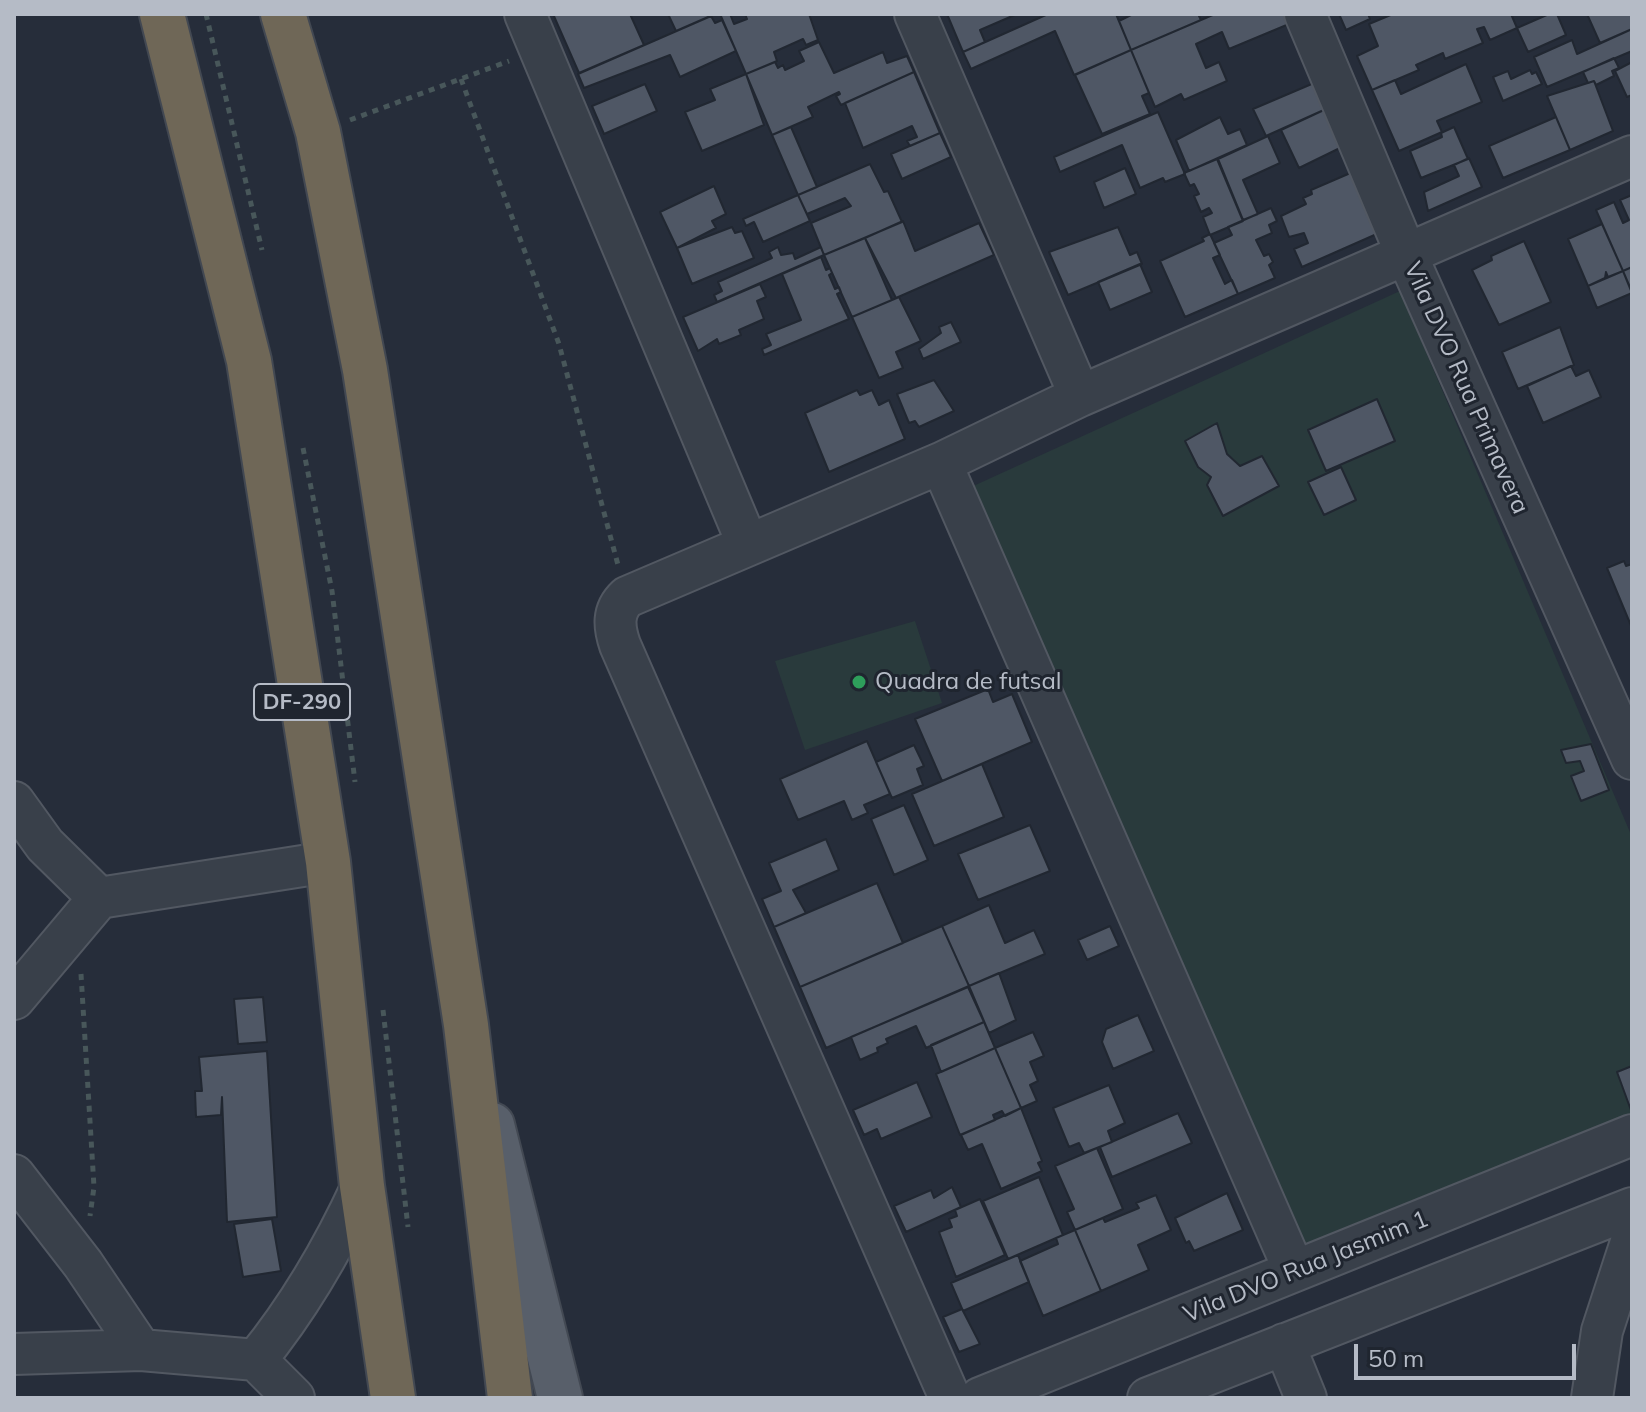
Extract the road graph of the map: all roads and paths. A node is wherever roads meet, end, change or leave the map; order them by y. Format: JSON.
{"nodes":[{"id":1,"x":162,"y":14,"type":"edge"},
{"id":2,"x":283,"y":14,"type":"edge"},
{"id":3,"x":915,"y":14,"type":"edge"},
{"id":4,"x":1305,"y":14,"type":"edge"},
{"id":5,"x":533,"y":32,"type":"edge"},
{"id":6,"x":461,"y":79,"type":"junction"},
{"id":7,"x":318,"y":132,"type":"junction"},
{"id":8,"x":1632,"y":156,"type":"edge"},
{"id":9,"x":1407,"y":256,"type":"junction"},
{"id":10,"x":1080,"y":396,"type":"junction"},
{"id":11,"x":941,"y":463,"type":"junction"},
{"id":12,"x":748,"y":545,"type":"junction"},
{"id":13,"x":627,"y":597,"type":"junction"},
{"id":14,"x":1632,"y":759,"type":"edge"},
{"id":15,"x":14,"y":802,"type":"edge"},
{"id":16,"x":328,"y":862,"type":"junction"},
{"id":17,"x":88,"y":911,"type":"junction"},
{"id":18,"x":14,"y":999,"type":"edge"},
{"id":19,"x":466,"y":1025,"type":"junction"},
{"id":20,"x":1632,"y":1135,"type":"edge"},
{"id":21,"x":14,"y":1175,"type":"edge"},
{"id":22,"x":362,"y":1186,"type":"junction"},
{"id":23,"x":1632,"y":1208,"type":"edge"},
{"id":24,"x":1632,"y":1239,"type":"edge"},
{"id":25,"x":83,"y":1264,"type":"junction"},
{"id":26,"x":1294,"y":1270,"type":"junction"},
{"id":27,"x":1284,"y":1344,"type":"junction"},
{"id":28,"x":1112,"y":1348,"type":"junction"},
{"id":29,"x":141,"y":1350,"type":"junction"},
{"id":30,"x":14,"y":1354,"type":"edge"},
{"id":31,"x":256,"y":1360,"type":"junction"},
{"id":32,"x":294,"y":1398,"type":"edge"},
{"id":33,"x":393,"y":1398,"type":"edge"},
{"id":34,"x":510,"y":1398,"type":"edge"},
{"id":35,"x":560,"y":1398,"type":"edge"},
{"id":36,"x":950,"y":1398,"type":"edge"},
{"id":37,"x":980,"y":1398,"type":"edge"},
{"id":38,"x":1131,"y":1398,"type":"edge"},
{"id":39,"x":1148,"y":1398,"type":"edge"},
{"id":40,"x":1306,"y":1398,"type":"edge"},
{"id":41,"x":1592,"y":1398,"type":"edge"}],
"edges":[{"from":1,"to":16,"type":"highway","number":"DF-290"},
{"from":2,"to":7,"type":"highway"},
{"from":3,"to":10,"type":"street"},
{"from":4,"to":9,"type":"street","name":"Vila DVO Rua Primavera"},
{"from":5,"to":6,"type":"path"},
{"from":5,"to":12,"type":"street"},
{"from":6,"to":7,"type":"path"},
{"from":6,"to":13,"type":"path"},
{"from":7,"to":19,"type":"highway"},
{"from":8,"to":9,"type":"street"},
{"from":9,"to":10,"type":"street"},
{"from":9,"to":14,"type":"street","name":"Vila DVO Rua Primavera"},
{"from":10,"to":11,"type":"street"},
{"from":11,"to":12,"type":"street"},
{"from":11,"to":26,"type":"street"},
{"from":12,"to":13,"type":"street"},
{"from":13,"to":36,"type":"street"},
{"from":15,"to":17,"type":"street"},
{"from":16,"to":17,"type":"street"},
{"from":16,"to":22,"type":"highway","number":"DF-290"},
{"from":17,"to":18,"type":"street"},
{"from":17,"to":25,"type":"path"},
{"from":19,"to":34,"type":"highway"},
{"from":19,"to":35,"type":"main road"},
{"from":20,"to":26,"type":"street","name":"Vila DVO Rua Jasmim 1"},
{"from":21,"to":25,"type":"street"},
{"from":22,"to":31,"type":"street"},
{"from":22,"to":33,"type":"highway","number":"DF-290"},
{"from":23,"to":27,"type":"street"},
{"from":24,"to":41,"type":"street"},
{"from":25,"to":29,"type":"street"},
{"from":26,"to":28,"type":"street","name":"Vila DVO Rua Jasmim 1"},
{"from":27,"to":39,"type":"street"},
{"from":27,"to":40,"type":"street"},
{"from":28,"to":37,"type":"street","name":"Vila DVO Rua Jasmim 1"},
{"from":28,"to":38,"type":"street"},
{"from":29,"to":30,"type":"street"},
{"from":29,"to":31,"type":"street"},
{"from":31,"to":32,"type":"street"}]}
